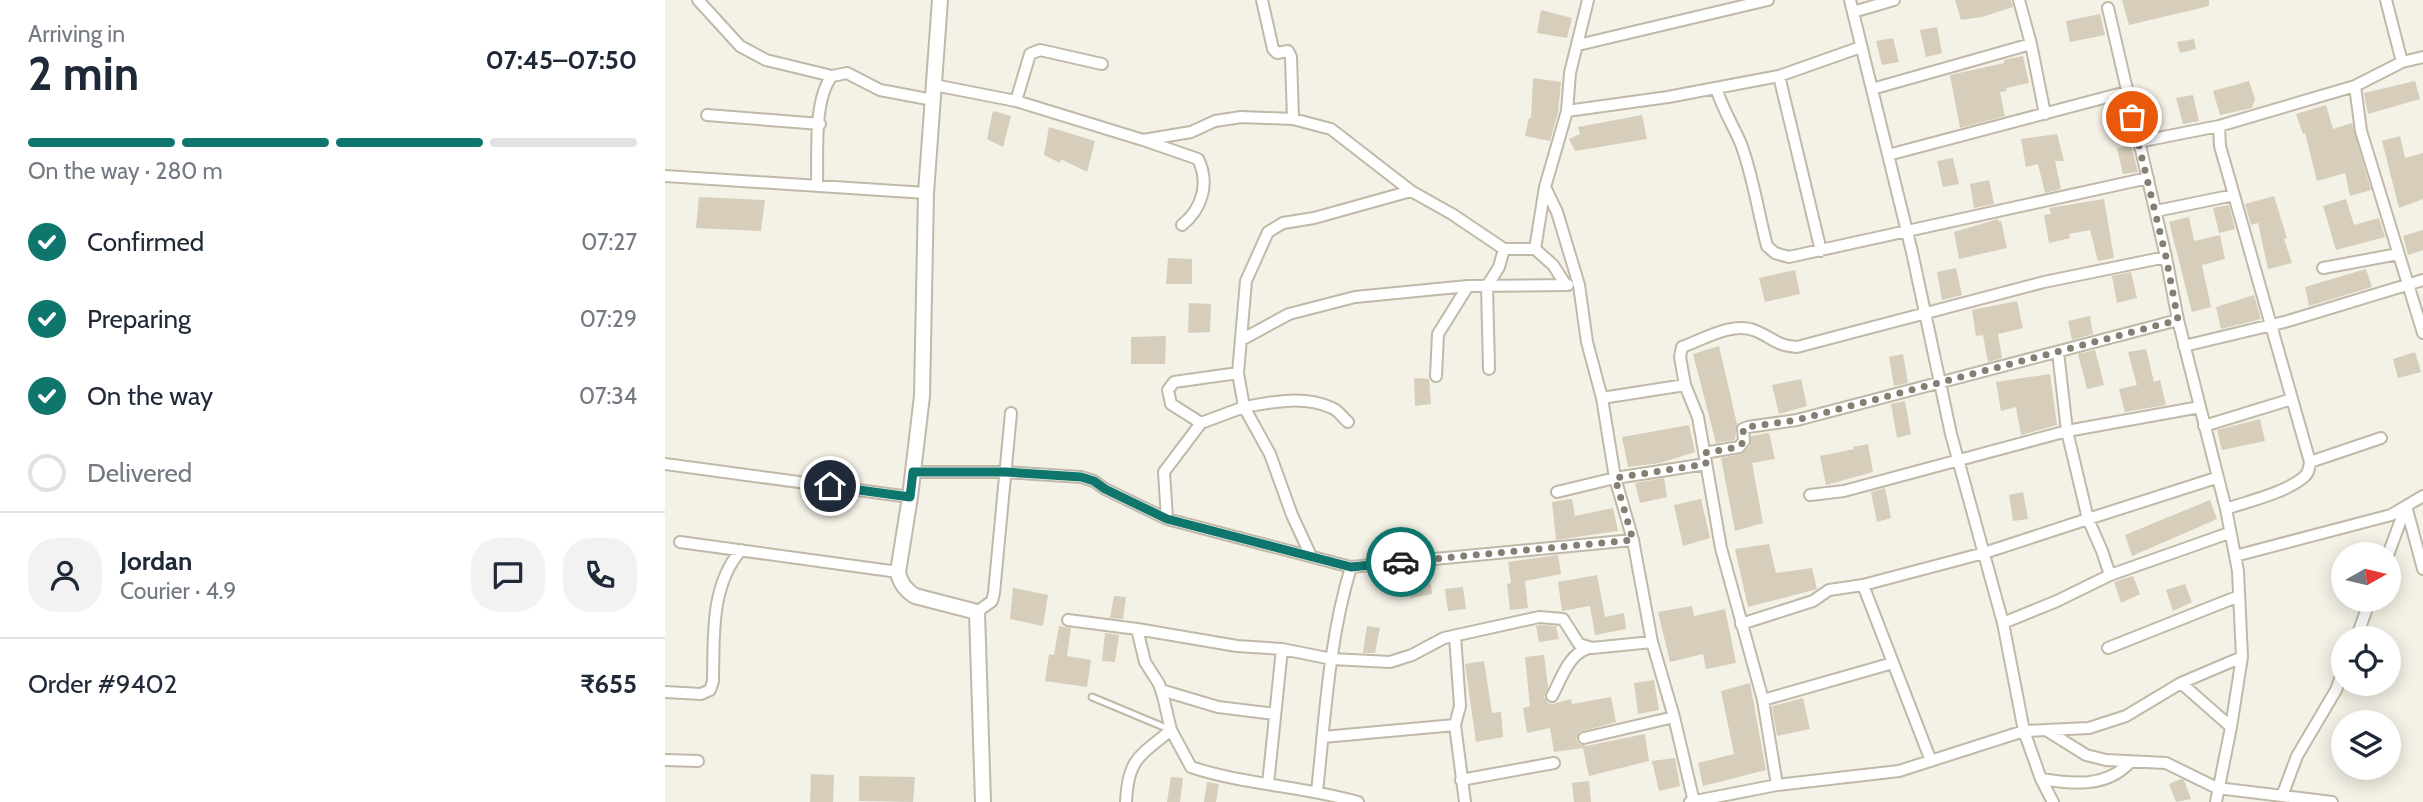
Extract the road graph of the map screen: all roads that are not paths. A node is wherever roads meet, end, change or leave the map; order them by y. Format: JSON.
{"nodes":[{"id":1,"x":698,"y":0,"type":"edge"},
{"id":2,"x":940,"y":0,"type":"edge"},
{"id":3,"x":1262,"y":0,"type":"edge"},
{"id":4,"x":1588,"y":0,"type":"edge"},
{"id":5,"x":1768,"y":0,"type":"edge"},
{"id":6,"x":1850,"y":0,"type":"edge"},
{"id":7,"x":1894,"y":0,"type":"edge"},
{"id":8,"x":2019,"y":0,"type":"edge"},
{"id":9,"x":2385,"y":0,"type":"edge"},
{"id":10,"x":2108,"y":8,"type":"dead end"},
{"id":11,"x":1853,"y":12,"type":"junction"},
{"id":12,"x":2031,"y":44,"type":"junction"},
{"id":13,"x":1578,"y":45,"type":"junction"},
{"id":14,"x":1861,"y":47,"type":"junction"},
{"id":15,"x":2421,"y":58,"type":"edge"},
{"id":16,"x":2402,"y":62,"type":"junction"},
{"id":17,"x":1102,"y":64,"type":"dead end"},
{"id":18,"x":2423,"y":71,"type":"edge"},
{"id":19,"x":832,"y":76,"type":"junction"},
{"id":20,"x":1779,"y":76,"type":"junction"},
{"id":21,"x":934,"y":85,"type":"junction"},
{"id":22,"x":2355,"y":86,"type":"junction"},
{"id":23,"x":1716,"y":88,"type":"junction"},
{"id":24,"x":1872,"y":89,"type":"junction"},
{"id":25,"x":2126,"y":92,"type":"junction"},
{"id":26,"x":933,"y":100,"type":"junction"},
{"id":27,"x":1016,"y":101,"type":"junction"},
{"id":28,"x":1567,"y":111,"type":"junction"},
{"id":29,"x":2045,"y":114,"type":"junction"},
{"id":30,"x":707,"y":115,"type":"dead end"},
{"id":31,"x":1293,"y":119,"type":"junction"},
{"id":32,"x":820,"y":124,"type":"junction"},
{"id":33,"x":2219,"y":126,"type":"junction"},
{"id":34,"x":1143,"y":140,"type":"junction"},
{"id":35,"x":2138,"y":142,"type":"junction"},
{"id":36,"x":1888,"y":155,"type":"junction"},
{"id":37,"x":665,"y":176,"type":"edge"},
{"id":38,"x":2148,"y":178,"type":"junction"},
{"id":39,"x":817,"y":186,"type":"junction"},
{"id":40,"x":1545,"y":187,"type":"junction"},
{"id":41,"x":1411,"y":191,"type":"junction"},
{"id":42,"x":926,"y":193,"type":"junction"},
{"id":43,"x":2234,"y":195,"type":"junction"},
{"id":44,"x":2156,"y":211,"type":"junction"},
{"id":45,"x":1182,"y":225,"type":"dead end"},
{"id":46,"x":1906,"y":231,"type":"junction"},
{"id":47,"x":1504,"y":249,"type":"junction"},
{"id":48,"x":1535,"y":249,"type":"junction"},
{"id":49,"x":1821,"y":251,"type":"junction"},
{"id":50,"x":2398,"y":254,"type":"junction"},
{"id":51,"x":2166,"y":257,"type":"junction"},
{"id":52,"x":2323,"y":268,"type":"dead end"},
{"id":53,"x":2423,"y":280,"type":"edge"},
{"id":54,"x":1566,"y":285,"type":"junction"},
{"id":55,"x":1579,"y":285,"type":"junction"},
{"id":56,"x":2407,"y":285,"type":"junction"},
{"id":57,"x":1468,"y":286,"type":"junction"},
{"id":58,"x":1487,"y":286,"type":"junction"},
{"id":59,"x":1925,"y":314,"type":"junction"},
{"id":60,"x":2178,"y":320,"type":"junction"},
{"id":61,"x":2270,"y":325,"type":"junction"},
{"id":62,"x":2423,"y":333,"type":"edge"},
{"id":63,"x":1241,"y":340,"type":"junction"},
{"id":64,"x":2184,"y":346,"type":"junction"},
{"id":65,"x":2058,"y":352,"type":"junction"},
{"id":66,"x":1489,"y":369,"type":"dead end"},
{"id":67,"x":1238,"y":373,"type":"junction"},
{"id":68,"x":1436,"y":376,"type":"dead end"},
{"id":69,"x":1940,"y":384,"type":"junction"},
{"id":70,"x":1685,"y":385,"type":"junction"},
{"id":71,"x":1602,"y":398,"type":"junction"},
{"id":72,"x":2292,"y":399,"type":"junction"},
{"id":73,"x":1244,"y":407,"type":"junction"},
{"id":74,"x":2200,"y":407,"type":"junction"},
{"id":75,"x":1011,"y":414,"type":"dead end"},
{"id":76,"x":1348,"y":422,"type":"dead end"},
{"id":77,"x":1201,"y":423,"type":"junction"},
{"id":78,"x":2204,"y":426,"type":"junction"},
{"id":79,"x":2067,"y":431,"type":"junction"},
{"id":80,"x":2381,"y":438,"type":"dead end"},
{"id":81,"x":1705,"y":459,"type":"junction"},
{"id":82,"x":1958,"y":459,"type":"junction"},
{"id":83,"x":2311,"y":462,"type":"junction"},
{"id":84,"x":665,"y":464,"type":"edge"},
{"id":85,"x":913,"y":472,"type":"junction"},
{"id":86,"x":1005,"y":472,"type":"junction"},
{"id":87,"x":1615,"y":478,"type":"junction"},
{"id":88,"x":2216,"y":478,"type":"junction"},
{"id":89,"x":1557,"y":492,"type":"dead end"},
{"id":90,"x":1810,"y":495,"type":"dead end"},
{"id":91,"x":2423,"y":496,"type":"edge"},
{"id":92,"x":910,"y":497,"type":"junction"},
{"id":93,"x":2406,"y":506,"type":"junction"},
{"id":94,"x":2226,"y":509,"type":"junction"},
{"id":95,"x":2423,"y":510,"type":"edge"},
{"id":96,"x":1167,"y":519,"type":"junction"},
{"id":97,"x":2088,"y":519,"type":"junction"},
{"id":98,"x":2229,"y":533,"type":"junction"},
{"id":99,"x":1633,"y":540,"type":"junction"},
{"id":100,"x":680,"y":542,"type":"dead end"},
{"id":101,"x":2393,"y":542,"type":"edge"},
{"id":102,"x":741,"y":551,"type":"junction"},
{"id":103,"x":1984,"y":553,"type":"junction"},
{"id":104,"x":1311,"y":556,"type":"junction"},
{"id":105,"x":2235,"y":556,"type":"junction"},
{"id":106,"x":1351,"y":567,"type":"junction"},
{"id":107,"x":2423,"y":569,"type":"edge"},
{"id":108,"x":898,"y":572,"type":"junction"},
{"id":109,"x":2110,"y":575,"type":"junction"},
{"id":110,"x":1863,"y":585,"type":"junction"},
{"id":111,"x":2239,"y":596,"type":"junction"},
{"id":112,"x":977,"y":612,"type":"junction"},
{"id":113,"x":1068,"y":620,"type":"dead end"},
{"id":114,"x":2003,"y":623,"type":"junction"},
{"id":115,"x":1741,"y":624,"type":"junction"},
{"id":116,"x":1137,"y":629,"type":"junction"},
{"id":117,"x":1455,"y":636,"type":"junction"},
{"id":118,"x":1652,"y":642,"type":"junction"},
{"id":119,"x":1592,"y":648,"type":"junction"},
{"id":120,"x":2108,"y":648,"type":"dead end"},
{"id":121,"x":1282,"y":649,"type":"junction"},
{"id":122,"x":2242,"y":657,"type":"junction"},
{"id":123,"x":1332,"y":659,"type":"junction"},
{"id":124,"x":1893,"y":663,"type":"junction"},
{"id":125,"x":2181,"y":683,"type":"junction"},
{"id":126,"x":1161,"y":690,"type":"junction"},
{"id":127,"x":665,"y":692,"type":"edge"},
{"id":128,"x":1552,"y":696,"type":"dead end"},
{"id":129,"x":2333,"y":696,"type":"edge"},
{"id":130,"x":1092,"y":697,"type":"dead end"},
{"id":131,"x":1763,"y":700,"type":"junction"},
{"id":132,"x":1275,"y":714,"type":"junction"},
{"id":133,"x":1674,"y":717,"type":"junction"},
{"id":134,"x":1455,"y":725,"type":"junction"},
{"id":135,"x":2231,"y":727,"type":"junction"},
{"id":136,"x":1171,"y":730,"type":"junction"},
{"id":137,"x":2046,"y":730,"type":"junction"},
{"id":138,"x":2024,"y":731,"type":"junction"},
{"id":139,"x":1323,"y":737,"type":"junction"},
{"id":140,"x":1584,"y":738,"type":"dead end"},
{"id":141,"x":665,"y":760,"type":"edge"},
{"id":142,"x":698,"y":761,"type":"dead end"},
{"id":143,"x":1931,"y":761,"type":"junction"},
{"id":144,"x":2130,"y":762,"type":"junction"},
{"id":145,"x":1554,"y":763,"type":"dead end"},
{"id":146,"x":2041,"y":779,"type":"junction"},
{"id":147,"x":1461,"y":780,"type":"junction"},
{"id":148,"x":1268,"y":784,"type":"junction"},
{"id":149,"x":1777,"y":785,"type":"junction"},
{"id":150,"x":2217,"y":788,"type":"junction"},
{"id":151,"x":1317,"y":792,"type":"junction"},
{"id":152,"x":2282,"y":796,"type":"junction"},
{"id":153,"x":983,"y":802,"type":"edge"},
{"id":154,"x":1126,"y":802,"type":"edge"},
{"id":155,"x":1358,"y":802,"type":"edge"},
{"id":156,"x":1465,"y":802,"type":"edge"},
{"id":157,"x":1692,"y":802,"type":"edge"},
{"id":158,"x":2053,"y":802,"type":"edge"},
{"id":159,"x":2216,"y":802,"type":"edge"},
{"id":160,"x":2332,"y":802,"type":"edge"}],
"edges":[{"from":1,"to":19,"type":"street"},
{"from":2,"to":21,"type":"street"},
{"from":3,"to":31,"type":"street"},
{"from":4,"to":13,"type":"street"},
{"from":5,"to":13,"type":"street"},
{"from":6,"to":11,"type":"street"},
{"from":7,"to":11,"type":"street"},
{"from":8,"to":12,"type":"street"},
{"from":9,"to":16,"type":"street"},
{"from":10,"to":25,"type":"street"},
{"from":11,"to":14,"type":"street"},
{"from":12,"to":24,"type":"street"},
{"from":12,"to":29,"type":"street"},
{"from":13,"to":28,"type":"street"},
{"from":14,"to":20,"type":"street"},
{"from":14,"to":24,"type":"street"},
{"from":15,"to":16,"type":"street"},
{"from":15,"to":18,"type":"street"},
{"from":16,"to":22,"type":"street"},
{"from":17,"to":27,"type":"street"},
{"from":19,"to":26,"type":"street"},
{"from":19,"to":32,"type":"street"},
{"from":20,"to":23,"type":"street"},
{"from":20,"to":49,"type":"street"},
{"from":21,"to":26,"type":"street"},
{"from":21,"to":27,"type":"street"},
{"from":22,"to":33,"type":"street"},
{"from":22,"to":50,"type":"street"},
{"from":23,"to":28,"type":"street"},
{"from":23,"to":49,"type":"street"},
{"from":24,"to":36,"type":"street"},
{"from":25,"to":29,"type":"street"},
{"from":25,"to":35,"type":"street"},
{"from":26,"to":42,"type":"street"},
{"from":27,"to":34,"type":"street"},
{"from":28,"to":40,"type":"street"},
{"from":29,"to":36,"type":"street"},
{"from":30,"to":32,"type":"street"},
{"from":31,"to":34,"type":"street"},
{"from":31,"to":41,"type":"street"},
{"from":32,"to":39,"type":"street"},
{"from":33,"to":35,"type":"street"},
{"from":33,"to":43,"type":"street"},
{"from":34,"to":45,"type":"street"},
{"from":35,"to":38,"type":"street"},
{"from":36,"to":46,"type":"street"},
{"from":37,"to":39,"type":"street"},
{"from":38,"to":44,"type":"street"},
{"from":38,"to":46,"type":"street"},
{"from":39,"to":42,"type":"street"},
{"from":40,"to":48,"type":"street"},
{"from":40,"to":55,"type":"street"},
{"from":41,"to":47,"type":"street"},
{"from":41,"to":63,"type":"street"},
{"from":42,"to":85,"type":"street"},
{"from":43,"to":44,"type":"street"},
{"from":43,"to":61,"type":"street"},
{"from":44,"to":51,"type":"street"},
{"from":46,"to":49,"type":"street"},
{"from":46,"to":59,"type":"street"},
{"from":47,"to":48,"type":"street"},
{"from":47,"to":58,"type":"street"},
{"from":48,"to":54,"type":"street"},
{"from":50,"to":52,"type":"street"},
{"from":50,"to":56,"type":"street"},
{"from":51,"to":59,"type":"street"},
{"from":51,"to":60,"type":"street"},
{"from":53,"to":56,"type":"street"},
{"from":54,"to":55,"type":"street"},
{"from":54,"to":58,"type":"street"},
{"from":55,"to":71,"type":"street"},
{"from":56,"to":61,"type":"street"},
{"from":56,"to":62,"type":"street"},
{"from":57,"to":58,"type":"street"},
{"from":57,"to":63,"type":"street"},
{"from":57,"to":68,"type":"street"},
{"from":58,"to":66,"type":"street"},
{"from":59,"to":69,"type":"street"},
{"from":59,"to":70,"type":"street"},
{"from":60,"to":64,"type":"street"},
{"from":60,"to":65,"type":"street"},
{"from":61,"to":64,"type":"street"},
{"from":61,"to":72,"type":"street"},
{"from":63,"to":67,"type":"street"},
{"from":64,"to":74,"type":"street"},
{"from":65,"to":69,"type":"street"},
{"from":65,"to":79,"type":"street"},
{"from":67,"to":73,"type":"street"},
{"from":67,"to":77,"type":"street"},
{"from":69,"to":81,"type":"street"},
{"from":69,"to":82,"type":"street"},
{"from":70,"to":71,"type":"street"},
{"from":70,"to":81,"type":"street"},
{"from":71,"to":87,"type":"street"},
{"from":72,"to":78,"type":"street"},
{"from":72,"to":83,"type":"street"},
{"from":73,"to":76,"type":"street"},
{"from":73,"to":77,"type":"street"},
{"from":73,"to":104,"type":"street"},
{"from":74,"to":78,"type":"street"},
{"from":74,"to":79,"type":"street"},
{"from":75,"to":86,"type":"street"},
{"from":77,"to":96,"type":"street"},
{"from":78,"to":88,"type":"street"},
{"from":79,"to":82,"type":"street"},
{"from":79,"to":97,"type":"street"},
{"from":80,"to":83,"type":"street"},
{"from":81,"to":87,"type":"street"},
{"from":81,"to":115,"type":"street"},
{"from":82,"to":90,"type":"street"},
{"from":82,"to":103,"type":"street"},
{"from":83,"to":94,"type":"street"},
{"from":84,"to":92,"type":"street"},
{"from":85,"to":86,"type":"street"},
{"from":85,"to":92,"type":"street"},
{"from":86,"to":96,"type":"street"},
{"from":86,"to":112,"type":"street"},
{"from":87,"to":89,"type":"street"},
{"from":87,"to":99,"type":"street"},
{"from":88,"to":94,"type":"street"},
{"from":88,"to":97,"type":"street"},
{"from":91,"to":93,"type":"street"},
{"from":92,"to":108,"type":"street"},
{"from":93,"to":95,"type":"street"},
{"from":93,"to":101,"type":"street"},
{"from":93,"to":105,"type":"street"},
{"from":93,"to":107,"type":"street"},
{"from":94,"to":98,"type":"street"},
{"from":96,"to":104,"type":"street"},
{"from":97,"to":103,"type":"street"},
{"from":97,"to":109,"type":"street"},
{"from":98,"to":105,"type":"street"},
{"from":98,"to":109,"type":"street"},
{"from":99,"to":106,"type":"street"},
{"from":99,"to":118,"type":"street"},
{"from":100,"to":102,"type":"street"},
{"from":102,"to":108,"type":"street"},
{"from":102,"to":127,"type":"street"},
{"from":103,"to":110,"type":"street"},
{"from":103,"to":114,"type":"street"},
{"from":104,"to":106,"type":"street"},
{"from":105,"to":111,"type":"street"},
{"from":106,"to":123,"type":"street"},
{"from":108,"to":112,"type":"street"},
{"from":109,"to":114,"type":"street"},
{"from":110,"to":115,"type":"street"},
{"from":110,"to":124,"type":"street"},
{"from":111,"to":120,"type":"street"},
{"from":111,"to":122,"type":"street"},
{"from":112,"to":153,"type":"street"},
{"from":113,"to":116,"type":"street"},
{"from":114,"to":138,"type":"street"},
{"from":115,"to":131,"type":"street"},
{"from":116,"to":121,"type":"street"},
{"from":116,"to":126,"type":"street"},
{"from":117,"to":119,"type":"street"},
{"from":117,"to":123,"type":"street"},
{"from":117,"to":134,"type":"street"},
{"from":118,"to":119,"type":"street"},
{"from":118,"to":133,"type":"street"},
{"from":119,"to":128,"type":"street"},
{"from":121,"to":123,"type":"street"},
{"from":121,"to":132,"type":"street"},
{"from":122,"to":125,"type":"street"},
{"from":122,"to":135,"type":"street"},
{"from":123,"to":139,"type":"street"},
{"from":124,"to":131,"type":"street"},
{"from":124,"to":143,"type":"street"},
{"from":125,"to":135,"type":"street"},
{"from":125,"to":137,"type":"street"},
{"from":126,"to":132,"type":"street"},
{"from":126,"to":136,"type":"street"},
{"from":129,"to":152,"type":"street"},
{"from":130,"to":136,"type":"lane"},
{"from":131,"to":149,"type":"street"},
{"from":132,"to":148,"type":"street"},
{"from":133,"to":140,"type":"street"},
{"from":133,"to":157,"type":"street"},
{"from":134,"to":139,"type":"street"},
{"from":134,"to":147,"type":"street"},
{"from":135,"to":150,"type":"street"},
{"from":136,"to":148,"type":"street"},
{"from":136,"to":154,"type":"street"},
{"from":137,"to":138,"type":"street"},
{"from":137,"to":144,"type":"street"},
{"from":138,"to":143,"type":"street"},
{"from":138,"to":146,"type":"street"},
{"from":139,"to":151,"type":"street"},
{"from":141,"to":142,"type":"street"},
{"from":143,"to":149,"type":"street"},
{"from":144,"to":146,"type":"street"},
{"from":144,"to":150,"type":"street"},
{"from":145,"to":147,"type":"street"},
{"from":146,"to":158,"type":"street"},
{"from":147,"to":156,"type":"street"},
{"from":148,"to":151,"type":"street"},
{"from":149,"to":157,"type":"street"},
{"from":150,"to":152,"type":"street"},
{"from":150,"to":159,"type":"street"},
{"from":151,"to":155,"type":"street"},
{"from":152,"to":160,"type":"street"}]}
